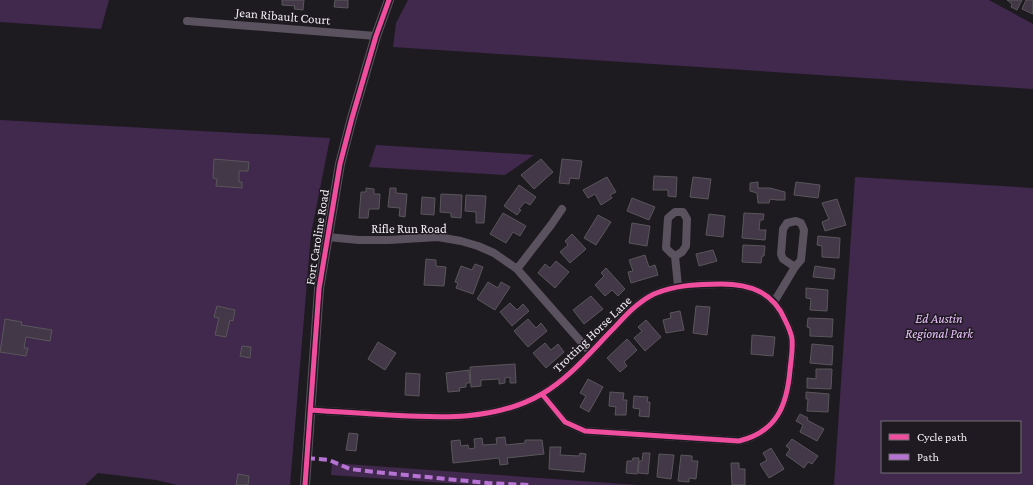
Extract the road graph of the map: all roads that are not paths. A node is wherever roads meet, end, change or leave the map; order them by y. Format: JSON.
{"nodes":[{"id":1,"x":390,"y":0,"type":"edge"},
{"id":2,"x":187,"y":21,"type":"dead end"},
{"id":3,"x":376,"y":36,"type":"junction"},
{"id":4,"x":562,"y":209,"type":"dead end"},
{"id":5,"x":327,"y":237,"type":"junction"},
{"id":6,"x":675,"y":256,"type":"junction"},
{"id":7,"x":795,"y":267,"type":"junction"},
{"id":8,"x":517,"y":269,"type":"junction"},
{"id":9,"x":678,"y":286,"type":"junction"},
{"id":10,"x":774,"y":302,"type":"junction"},
{"id":11,"x":590,"y":352,"type":"junction"},
{"id":12,"x":542,"y":394,"type":"junction"},
{"id":13,"x":311,"y":410,"type":"junction"},
{"id":14,"x":305,"y":485,"type":"edge"}],
"edges":[{"from":1,"to":3,"type":"street","name":"Fort Caroline Road"},
{"from":2,"to":3,"type":"street","name":"Jean Ribault Court"},
{"from":3,"to":5,"type":"street","name":"Fort Caroline Road"},
{"from":4,"to":8,"type":"street"},
{"from":5,"to":8,"type":"street","name":"Rifle Run Road"},
{"from":5,"to":13,"type":"street","name":"Fort Caroline Road"},
{"from":6,"to":6,"type":"street"},
{"from":6,"to":9,"type":"street"},
{"from":7,"to":7,"type":"street"},
{"from":7,"to":10,"type":"street"},
{"from":8,"to":11,"type":"street","name":"Rifle Run Road"},
{"from":9,"to":10,"type":"street","name":"Trotting Horse Lane"},
{"from":9,"to":11,"type":"street","name":"Trotting Horse Lane"},
{"from":10,"to":12,"type":"street"},
{"from":11,"to":12,"type":"street","name":"Trotting Horse Lane"},
{"from":12,"to":13,"type":"street","name":"Trotting Horse Lane"},
{"from":13,"to":14,"type":"street","name":"Fort Caroline Road"}]}
